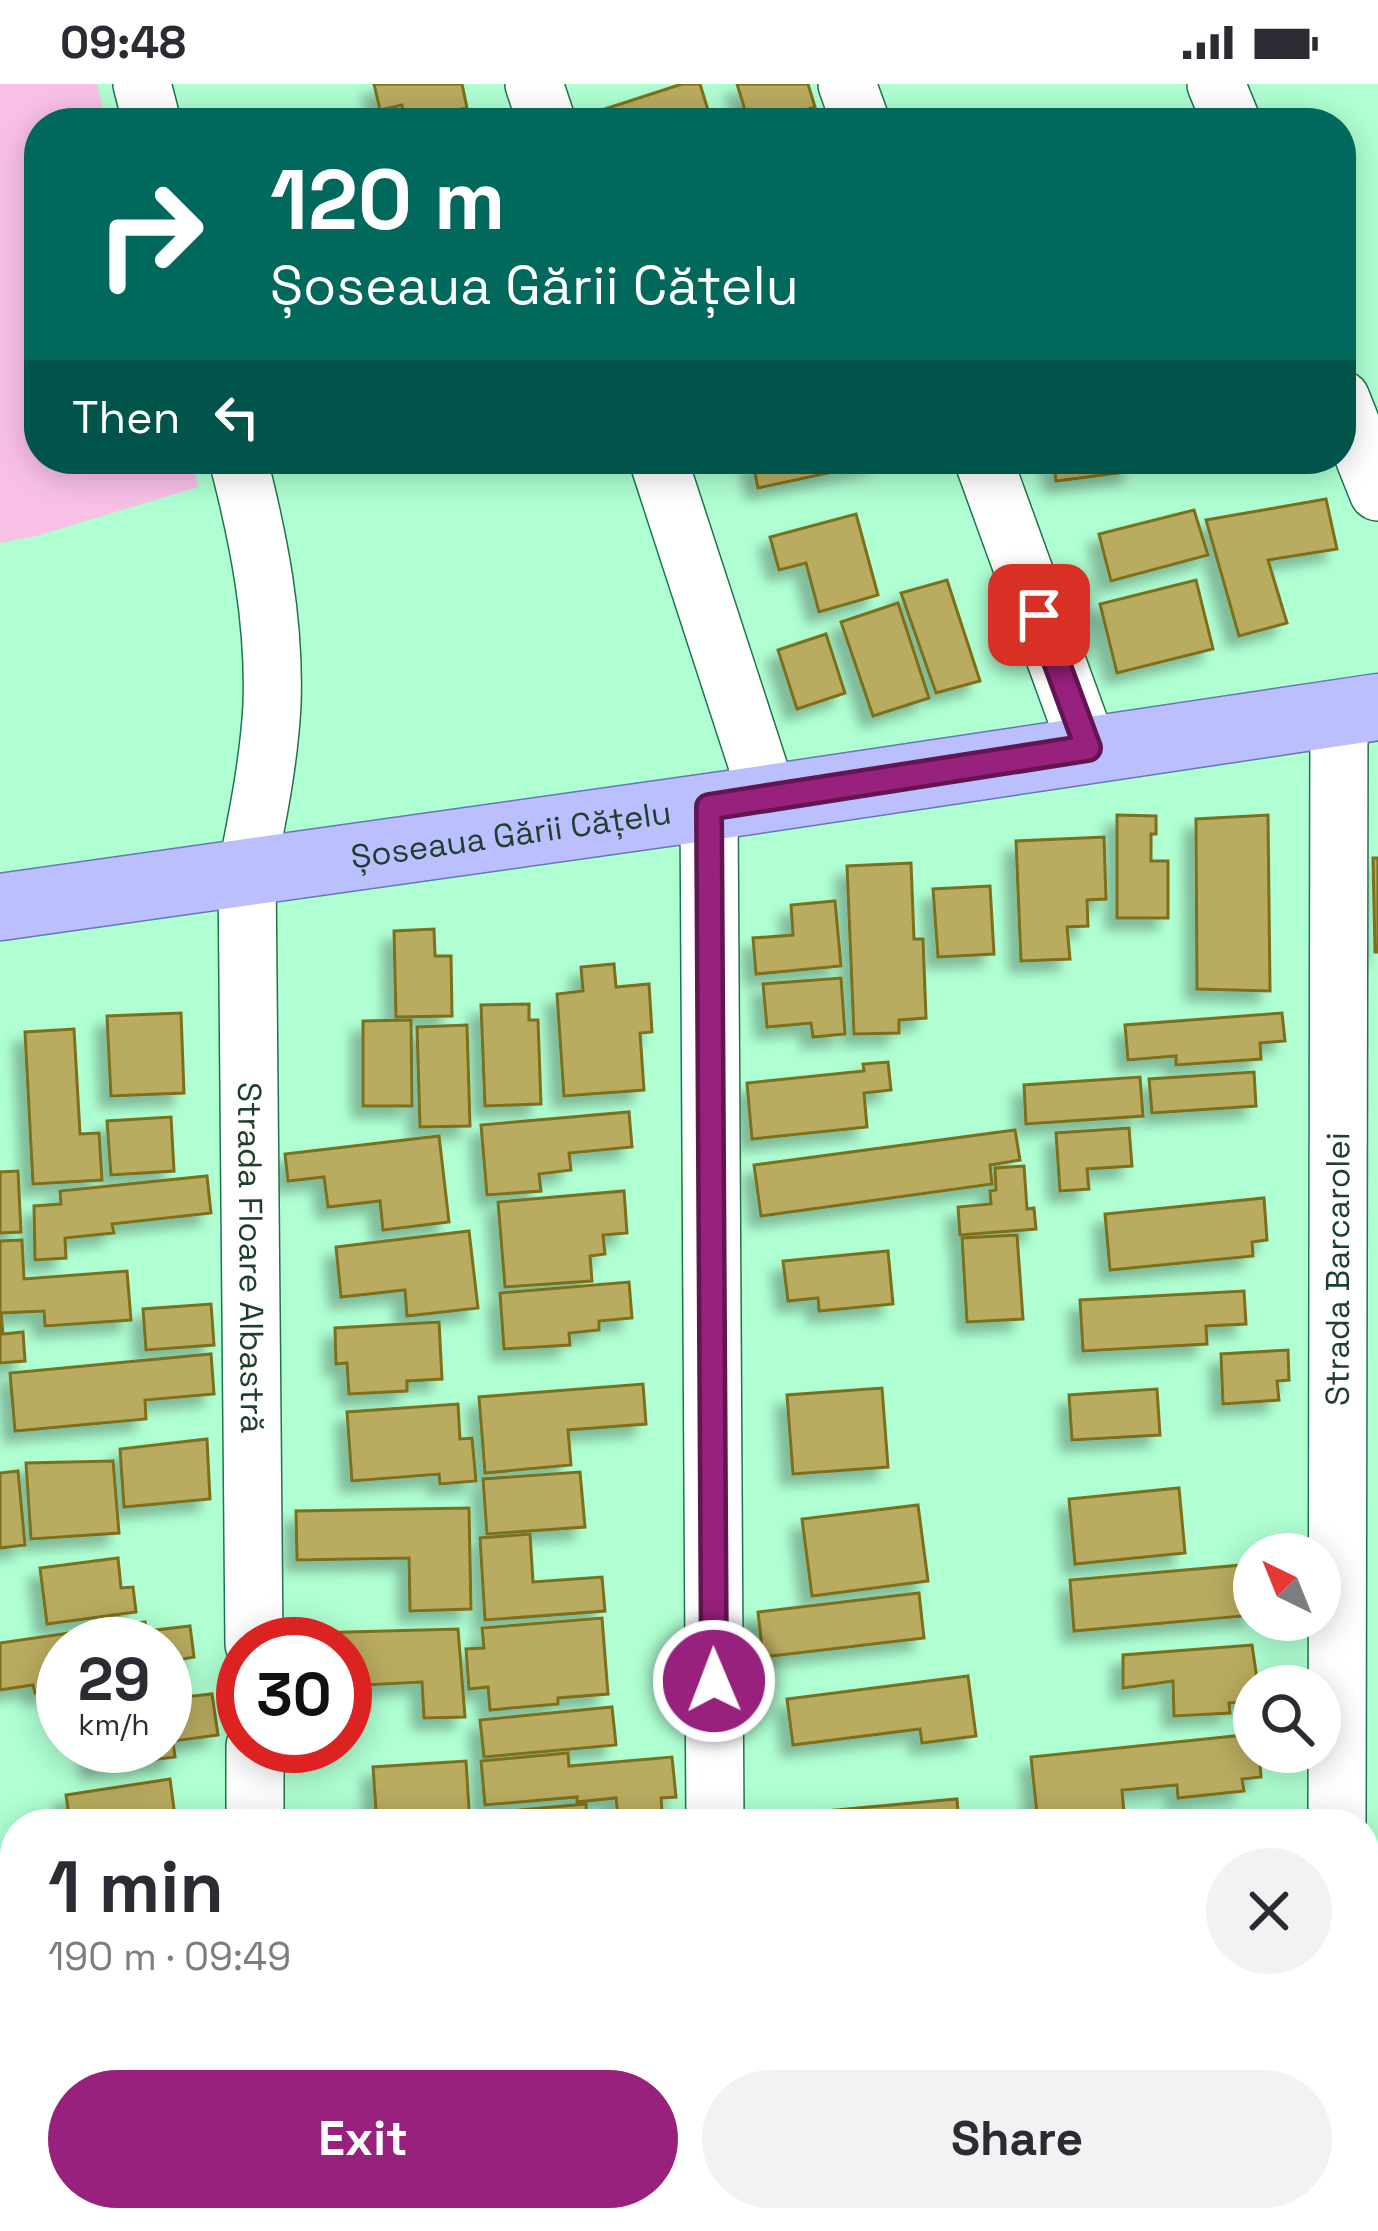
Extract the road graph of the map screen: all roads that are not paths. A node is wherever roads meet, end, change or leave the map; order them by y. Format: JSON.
{"nodes":[{"id":1,"x":1356,"y":437,"type":"edge"},
{"id":2,"x":242,"y":474,"type":"edge"},
{"id":3,"x":662,"y":474,"type":"edge"},
{"id":4,"x":988,"y":474,"type":"edge"},
{"id":5,"x":1378,"y":492,"type":"edge"},
{"id":6,"x":1358,"y":709,"type":"edge"},
{"id":7,"x":1088,"y":748,"type":"junction"},
{"id":8,"x":739,"y":802,"type":"junction"},
{"id":9,"x":247,"y":870,"type":"junction"},
{"id":10,"x":0,"y":907,"type":"edge"},
{"id":11,"x":254,"y":1617,"type":"edge"},
{"id":12,"x":255,"y":1773,"type":"edge"},
{"id":13,"x":255,"y":1809,"type":"edge"},
{"id":14,"x":715,"y":1809,"type":"edge"},
{"id":15,"x":1337,"y":1809,"type":"edge"}],
"edges":[{"from":1,"to":5,"type":"street"},
{"from":2,"to":9,"type":"street","name":"Strada Floare Albastră"},
{"from":3,"to":8,"type":"street"},
{"from":4,"to":7,"type":"street"},
{"from":6,"to":7,"type":"main road","name":"Șoseaua Gării Cățelu"},
{"from":6,"to":15,"type":"street","name":"Strada Barcarolei"},
{"from":7,"to":8,"type":"main road","name":"Șoseaua Gării Cățelu"},
{"from":8,"to":9,"type":"main road","name":"Șoseaua Gării Cățelu"},
{"from":8,"to":14,"type":"street"},
{"from":9,"to":10,"type":"main road","name":"Șoseaua Gării Cățelu"},
{"from":9,"to":11,"type":"street","name":"Strada Floare Albastră"},
{"from":12,"to":13,"type":"street"}]}
